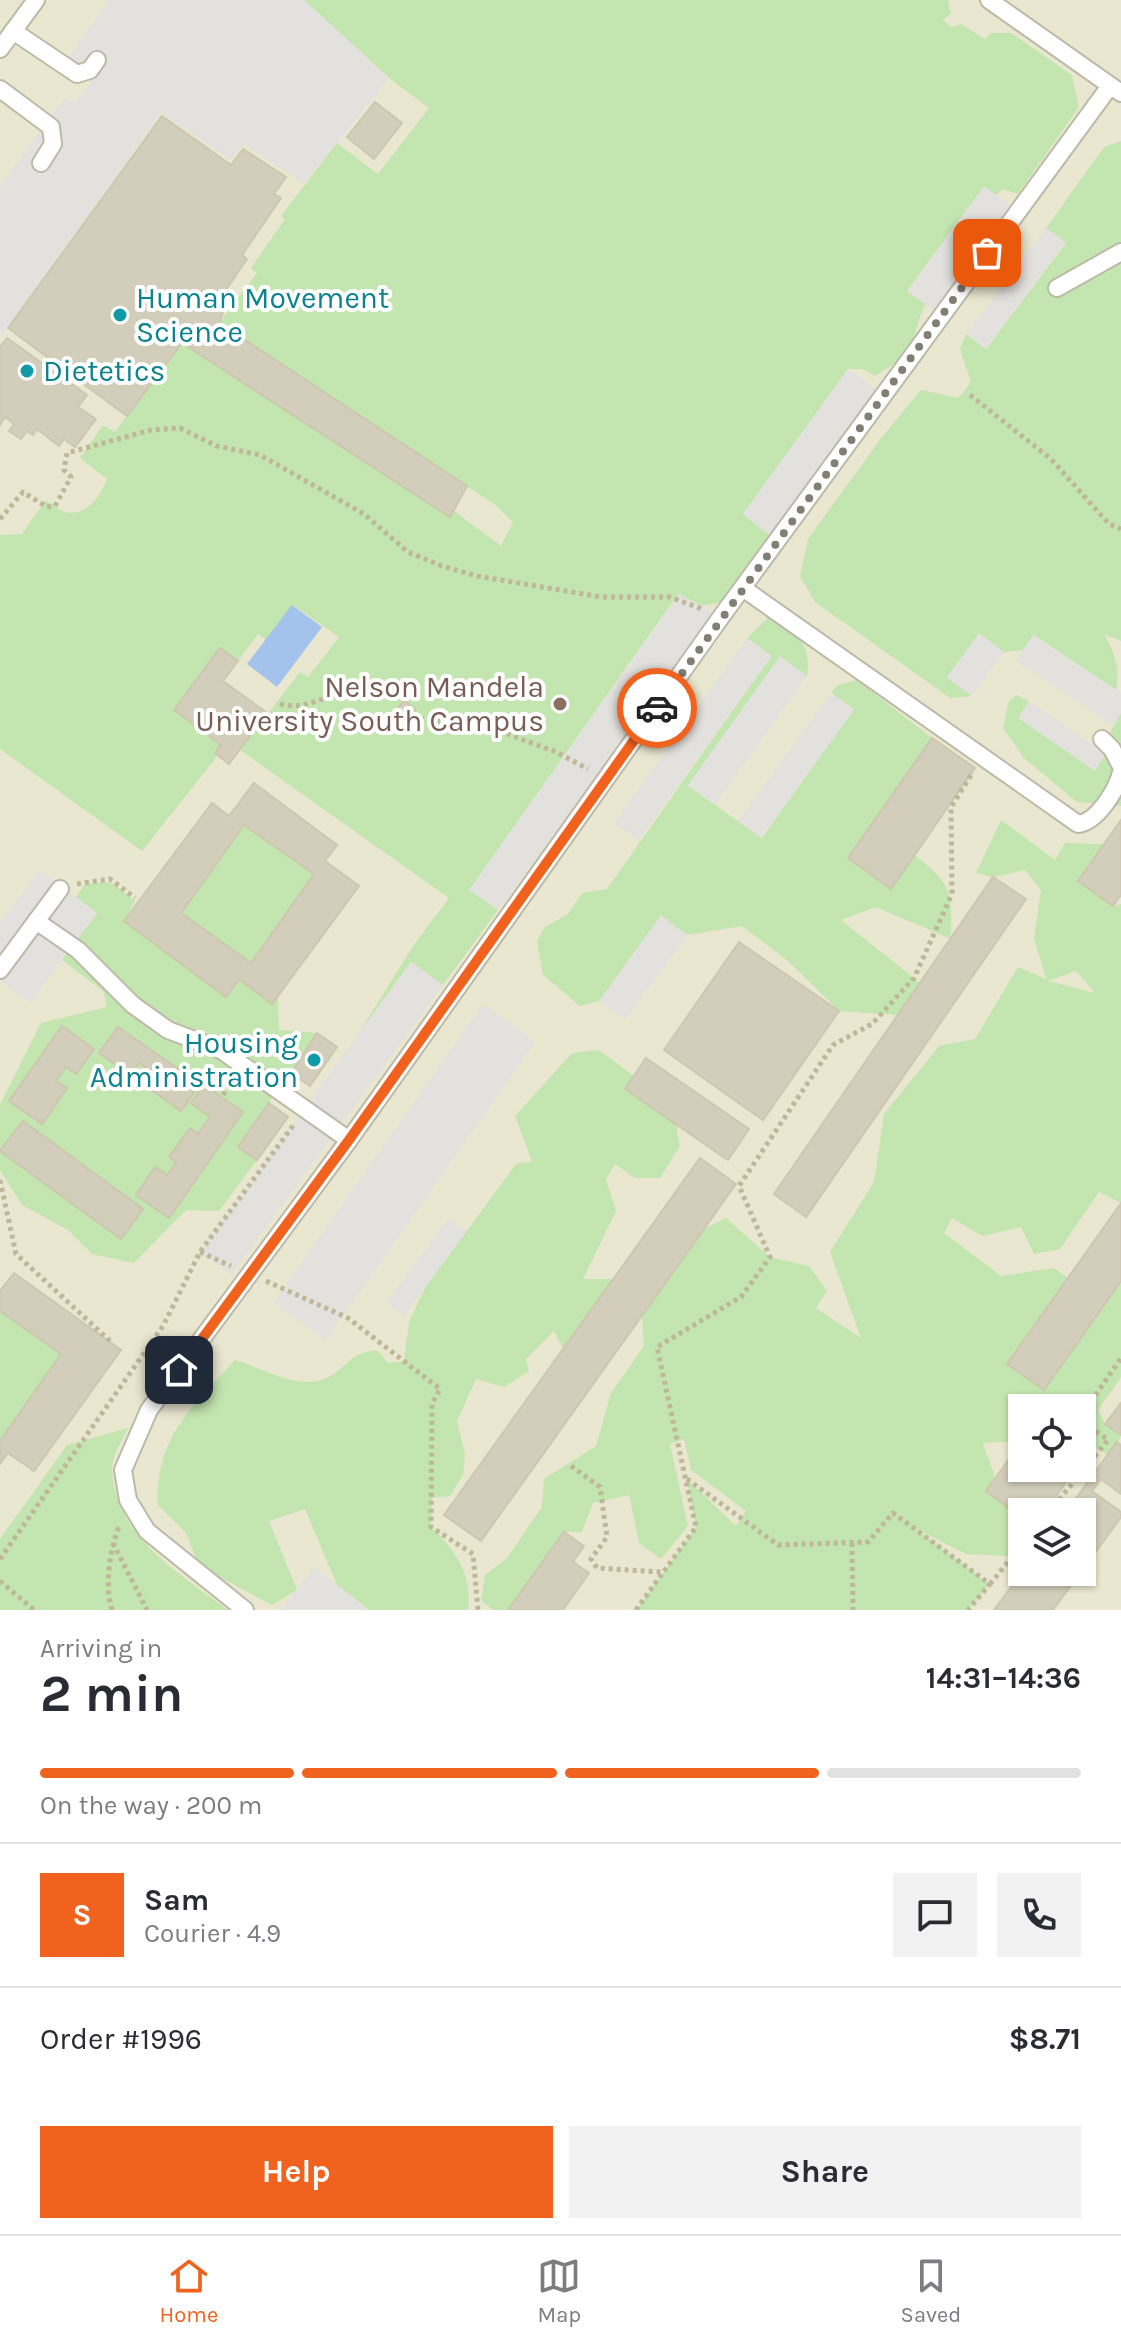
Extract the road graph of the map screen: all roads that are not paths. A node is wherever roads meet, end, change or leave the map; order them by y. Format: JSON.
{"nodes":[{"id":1,"x":36,"y":0,"type":"edge"},
{"id":2,"x":989,"y":0,"type":"edge"},
{"id":3,"x":13,"y":31,"type":"junction"},
{"id":4,"x":0,"y":49,"type":"edge"},
{"id":5,"x":97,"y":60,"type":"dead end"},
{"id":6,"x":0,"y":89,"type":"edge"},
{"id":7,"x":1116,"y":90,"type":"edge"},
{"id":8,"x":41,"y":163,"type":"dead end"},
{"id":9,"x":1121,"y":252,"type":"edge"},
{"id":10,"x":1057,"y":288,"type":"dead end"},
{"id":11,"x":744,"y":589,"type":"junction"},
{"id":12,"x":1102,"y":739,"type":"dead end"},
{"id":13,"x":1121,"y":766,"type":"edge"},
{"id":14,"x":1121,"y":773,"type":"edge"},
{"id":15,"x":60,"y":889,"type":"road end"},
{"id":16,"x":36,"y":921,"type":"junction"},
{"id":17,"x":0,"y":970,"type":"edge"},
{"id":18,"x":349,"y":1140,"type":"junction"},
{"id":19,"x":245,"y":1610,"type":"edge"}],
"edges":[{"from":1,"to":3,"type":"lane"},
{"from":2,"to":7,"type":"lane"},
{"from":3,"to":4,"type":"lane"},
{"from":3,"to":5,"type":"lane"},
{"from":6,"to":8,"type":"lane"},
{"from":7,"to":11,"type":"lane"},
{"from":9,"to":10,"type":"lane"},
{"from":11,"to":14,"type":"lane"},
{"from":11,"to":18,"type":"lane"},
{"from":12,"to":13,"type":"lane"},
{"from":15,"to":16,"type":"lane"},
{"from":16,"to":17,"type":"lane"},
{"from":16,"to":18,"type":"lane"},
{"from":18,"to":19,"type":"lane"}]}
